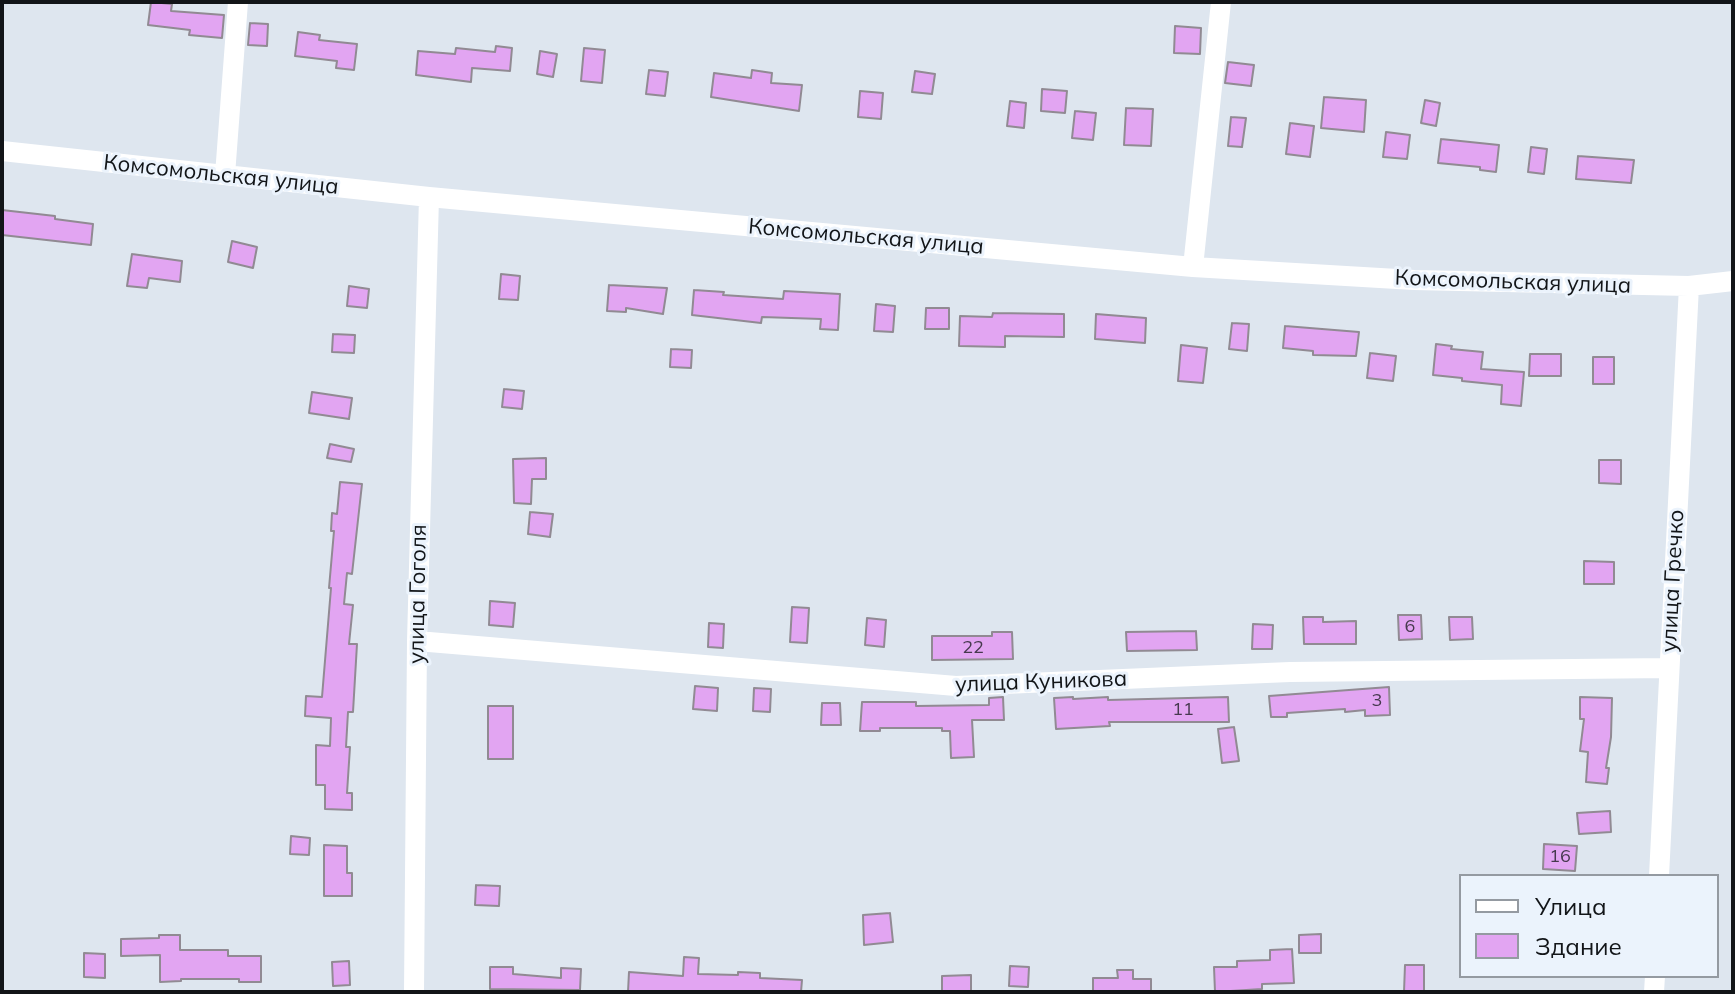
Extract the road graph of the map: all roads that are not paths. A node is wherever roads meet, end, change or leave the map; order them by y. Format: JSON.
{"nodes":[{"id":1,"x":238,"y":2,"type":"edge"},
{"id":2,"x":1221,"y":2,"type":"edge"},
{"id":3,"x":2,"y":151,"type":"edge"},
{"id":4,"x":225,"y":175,"type":"junction"},
{"id":5,"x":429,"y":197,"type":"junction"},
{"id":6,"x":1193,"y":267,"type":"junction"},
{"id":7,"x":1733,"y":281,"type":"edge"},
{"id":8,"x":1689,"y":286,"type":"junction"},
{"id":9,"x":417,"y":641,"type":"junction"},
{"id":10,"x":1668,"y":668,"type":"junction"},
{"id":11,"x":1659,"y":874,"type":"edge"},
{"id":12,"x":414,"y":992,"type":"edge"}],
"edges":[{"from":1,"to":4,"type":"street"},
{"from":2,"to":6,"type":"street"},
{"from":3,"to":4,"type":"street","name":"Комсомольская улица"},
{"from":4,"to":5,"type":"street","name":"Комсомольская улица"},
{"from":5,"to":6,"type":"street","name":"Комсомольская улица"},
{"from":5,"to":9,"type":"street","name":"улица Гоголя"},
{"from":6,"to":8,"type":"street","name":"Комсомольская улица"},
{"from":7,"to":8,"type":"street","name":"Комсомольская улица"},
{"from":8,"to":10,"type":"street","name":"улица Гречко"},
{"from":9,"to":10,"type":"street","name":"улица Куникова"},
{"from":9,"to":12,"type":"street","name":"улица Гоголя"},
{"from":10,"to":11,"type":"street","name":"улица Гречко"}]}
